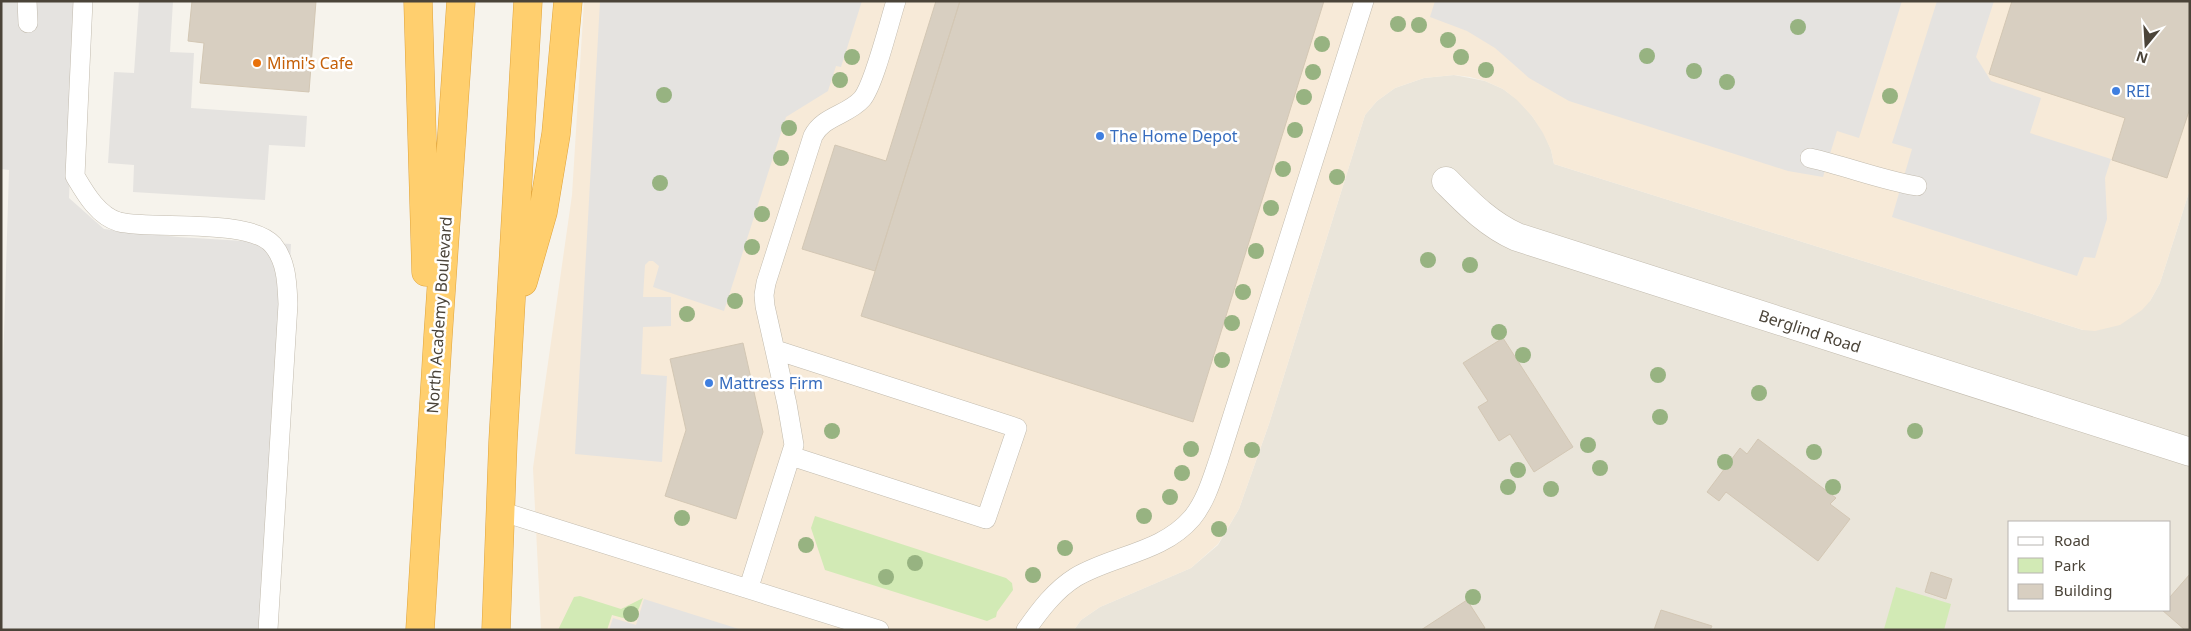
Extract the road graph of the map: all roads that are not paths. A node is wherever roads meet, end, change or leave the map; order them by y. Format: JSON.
{"nodes":[{"id":1,"x":27,"y":1,"type":"edge"},
{"id":2,"x":83,"y":1,"type":"edge"},
{"id":3,"x":418,"y":1,"type":"edge"},
{"id":4,"x":460,"y":1,"type":"edge"},
{"id":5,"x":528,"y":1,"type":"edge"},
{"id":6,"x":568,"y":1,"type":"edge"},
{"id":7,"x":896,"y":1,"type":"edge"},
{"id":8,"x":1364,"y":1,"type":"edge"},
{"id":9,"x":28,"y":23,"type":"dead end"},
{"id":10,"x":1810,"y":158,"type":"dead end"},
{"id":11,"x":1446,"y":181,"type":"dead end"},
{"id":12,"x":1917,"y":186,"type":"dead end"},
{"id":13,"x":509,"y":332,"type":"junction"},
{"id":14,"x":776,"y":350,"type":"junction"},
{"id":15,"x":431,"y":446,"type":"junction"},
{"id":16,"x":2190,"y":452,"type":"edge"},
{"id":17,"x":791,"y":456,"type":"junction"},
{"id":18,"x":500,"y":511,"type":"junction"},
{"id":19,"x":749,"y":587,"type":"junction"},
{"id":20,"x":268,"y":630,"type":"edge"},
{"id":21,"x":420,"y":630,"type":"edge"},
{"id":22,"x":496,"y":630,"type":"edge"},
{"id":23,"x":879,"y":630,"type":"edge"},
{"id":24,"x":1026,"y":630,"type":"edge"}],
"edges":[{"from":1,"to":9,"type":"lane"},
{"from":2,"to":20,"type":"lane"},
{"from":3,"to":15,"type":"highway"},
{"from":4,"to":15,"type":"highway","name":"North Academy Boulevard"},
{"from":5,"to":13,"type":"highway"},
{"from":6,"to":13,"type":"highway"},
{"from":7,"to":14,"type":"lane"},
{"from":8,"to":24,"type":"lane"},
{"from":10,"to":12,"type":"lane"},
{"from":11,"to":16,"type":"street","name":"Berglind Road"},
{"from":13,"to":18,"type":"highway"},
{"from":14,"to":17,"type":"lane"},
{"from":14,"to":17,"type":"lane"},
{"from":15,"to":21,"type":"highway","name":"North Academy Boulevard"},
{"from":17,"to":19,"type":"lane"},
{"from":18,"to":19,"type":"lane"},
{"from":18,"to":22,"type":"highway"},
{"from":19,"to":23,"type":"lane"}]}
